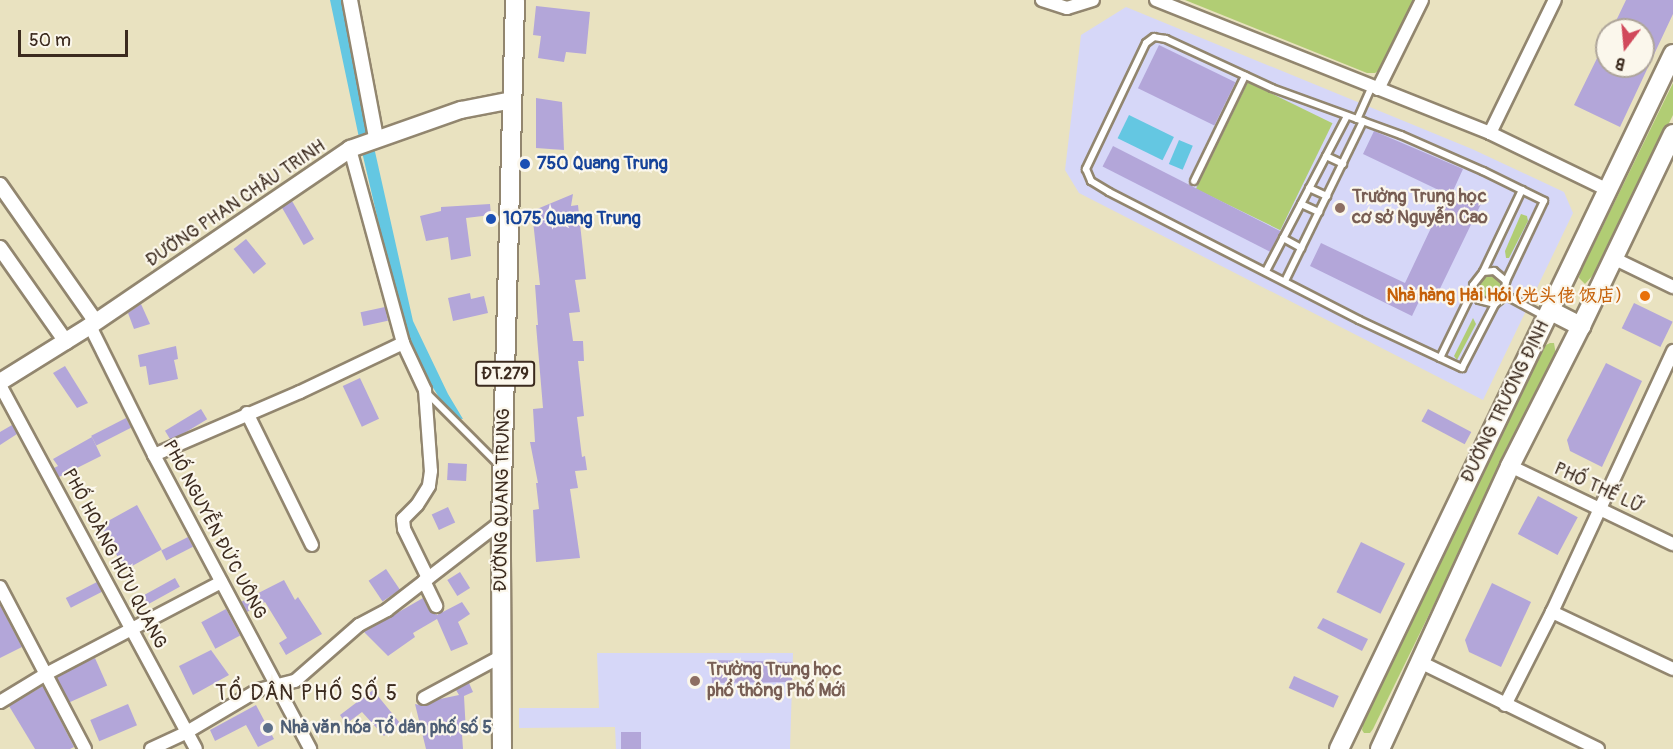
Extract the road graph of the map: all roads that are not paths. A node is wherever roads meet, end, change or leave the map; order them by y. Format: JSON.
{"nodes":[{"id":1,"x":350,"y":0,"type":"edge"},
{"id":2,"x":515,"y":0,"type":"edge"},
{"id":3,"x":1042,"y":0,"type":"edge"},
{"id":4,"x":1093,"y":0,"type":"edge"},
{"id":5,"x":1156,"y":0,"type":"edge"},
{"id":6,"x":1422,"y":0,"type":"edge"},
{"id":7,"x":1555,"y":0,"type":"edge"},
{"id":8,"x":1673,"y":54,"type":"edge"},
{"id":9,"x":1245,"y":76,"type":"junction"},
{"id":10,"x":1375,"y":87,"type":"junction"},
{"id":11,"x":513,"y":100,"type":"junction"},
{"id":12,"x":1347,"y":116,"type":"junction"},
{"id":13,"x":1360,"y":120,"type":"junction"},
{"id":14,"x":1490,"y":133,"type":"junction"},
{"id":15,"x":1673,"y":134,"type":"edge"},
{"id":16,"x":376,"y":138,"type":"junction"},
{"id":17,"x":350,"y":149,"type":"junction"},
{"id":18,"x":1326,"y":156,"type":"junction"},
{"id":19,"x":1343,"y":164,"type":"junction"},
{"id":20,"x":1194,"y":181,"type":"dead end"},
{"id":21,"x":0,"y":185,"type":"edge"},
{"id":22,"x":1309,"y":188,"type":"junction"},
{"id":23,"x":1522,"y":190,"type":"junction"},
{"id":24,"x":1608,"y":190,"type":"junction"},
{"id":25,"x":1327,"y":196,"type":"junction"},
{"id":26,"x":1301,"y":204,"type":"junction"},
{"id":27,"x":1319,"y":212,"type":"junction"},
{"id":28,"x":1283,"y":238,"type":"junction"},
{"id":29,"x":0,"y":248,"type":"edge"},
{"id":30,"x":1301,"y":248,"type":"junction"},
{"id":31,"x":1613,"y":258,"type":"junction"},
{"id":32,"x":1266,"y":271,"type":"junction"},
{"id":33,"x":1483,"y":272,"type":"junction"},
{"id":34,"x":1285,"y":281,"type":"junction"},
{"id":35,"x":1506,"y":282,"type":"junction"},
{"id":36,"x":1673,"y":286,"type":"edge"},
{"id":37,"x":1473,"y":290,"type":"junction"},
{"id":38,"x":1505,"y":295,"type":"junction"},
{"id":39,"x":1495,"y":304,"type":"junction"},
{"id":40,"x":1549,"y":314,"type":"junction"},
{"id":41,"x":93,"y":324,"type":"junction"},
{"id":42,"x":1581,"y":326,"type":"junction"},
{"id":43,"x":66,"y":342,"type":"junction"},
{"id":44,"x":403,"y":343,"type":"junction"},
{"id":45,"x":1673,"y":351,"type":"edge"},
{"id":46,"x":1440,"y":357,"type":"junction"},
{"id":47,"x":0,"y":384,"type":"edge"},
{"id":48,"x":425,"y":390,"type":"junction"},
{"id":49,"x":247,"y":413,"type":"junction"},
{"id":50,"x":154,"y":455,"type":"junction"},
{"id":51,"x":1510,"y":466,"type":"junction"},
{"id":52,"x":502,"y":469,"type":"junction"},
{"id":53,"x":1598,"y":508,"type":"junction"},
{"id":54,"x":501,"y":522,"type":"junction"},
{"id":55,"x":1673,"y":544,"type":"edge"},
{"id":56,"x":312,"y":545,"type":"dead end"},
{"id":57,"x":426,"y":579,"type":"junction"},
{"id":58,"x":221,"y":582,"type":"junction"},
{"id":59,"x":0,"y":586,"type":"edge"},
{"id":60,"x":436,"y":606,"type":"dead end"},
{"id":61,"x":1552,"y":612,"type":"junction"},
{"id":62,"x":132,"y":629,"type":"junction"},
{"id":63,"x":502,"y":656,"type":"junction"},
{"id":64,"x":1420,"y":662,"type":"junction"},
{"id":65,"x":1673,"y":669,"type":"edge"},
{"id":66,"x":46,"y":674,"type":"junction"},
{"id":67,"x":276,"y":686,"type":"junction"},
{"id":68,"x":424,"y":698,"type":"dead end"},
{"id":69,"x":0,"y":702,"type":"edge"},
{"id":70,"x":1505,"y":705,"type":"junction"},
{"id":71,"x":187,"y":732,"type":"junction"},
{"id":72,"x":85,"y":749,"type":"edge"},
{"id":73,"x":151,"y":749,"type":"edge"},
{"id":74,"x":196,"y":749,"type":"edge"},
{"id":75,"x":310,"y":749,"type":"edge"},
{"id":76,"x":502,"y":749,"type":"edge"},
{"id":77,"x":1339,"y":749,"type":"edge"},
{"id":78,"x":1380,"y":749,"type":"edge"},
{"id":79,"x":1598,"y":749,"type":"edge"}],
"edges":[{"from":1,"to":16,"type":"street"},
{"from":2,"to":11,"type":"main road","name":"ĐƯỜNG QUANG TRUNG","number":"ĐT.279"},
{"from":3,"to":4,"type":"street"},
{"from":5,"to":10,"type":"street"},
{"from":6,"to":10,"type":"street"},
{"from":7,"to":14,"type":"street"},
{"from":8,"to":24,"type":"main road","name":"ĐƯỜNG TRƯƠNG ĐỊNH"},
{"from":9,"to":12,"type":"lane"},
{"from":9,"to":20,"type":"lane"},
{"from":9,"to":32,"type":"lane"},
{"from":10,"to":13,"type":"lane"},
{"from":10,"to":14,"type":"street"},
{"from":11,"to":16,"type":"main road","name":"ĐƯỜNG PHAN CHÂU TRINH"},
{"from":11,"to":52,"type":"main road","name":"ĐƯỜNG QUANG TRUNG","number":"ĐT.279"},
{"from":12,"to":13,"type":"lane"},
{"from":12,"to":18,"type":"lane"},
{"from":13,"to":19,"type":"lane"},
{"from":13,"to":23,"type":"lane"},
{"from":14,"to":24,"type":"street"},
{"from":15,"to":31,"type":"main road","name":"ĐƯỜNG TRƯƠNG ĐỊNH"},
{"from":16,"to":17,"type":"main road","name":"ĐƯỜNG PHAN CHÂU TRINH"},
{"from":17,"to":41,"type":"main road","name":"ĐƯỜNG PHAN CHÂU TRINH"},
{"from":17,"to":44,"type":"street"},
{"from":18,"to":19,"type":"lane"},
{"from":18,"to":22,"type":"lane"},
{"from":19,"to":25,"type":"lane"},
{"from":21,"to":41,"type":"street"},
{"from":22,"to":25,"type":"lane"},
{"from":22,"to":26,"type":"lane"},
{"from":23,"to":33,"type":"lane"},
{"from":23,"to":35,"type":"lane"},
{"from":24,"to":40,"type":"main road","name":"ĐƯỜNG TRƯƠNG ĐỊNH"},
{"from":25,"to":27,"type":"lane"},
{"from":26,"to":27,"type":"lane"},
{"from":26,"to":28,"type":"lane"},
{"from":27,"to":30,"type":"lane"},
{"from":28,"to":30,"type":"lane"},
{"from":28,"to":32,"type":"lane"},
{"from":29,"to":43,"type":"street"},
{"from":30,"to":34,"type":"lane"},
{"from":31,"to":36,"type":"street"},
{"from":31,"to":42,"type":"main road","name":"ĐƯỜNG TRƯƠNG ĐỊNH"},
{"from":32,"to":34,"type":"lane"},
{"from":33,"to":35,"type":"lane"},
{"from":33,"to":37,"type":"lane"},
{"from":34,"to":46,"type":"lane"},
{"from":35,"to":38,"type":"lane"},
{"from":37,"to":39,"type":"lane"},
{"from":37,"to":46,"type":"lane"},
{"from":38,"to":39,"type":"lane"},
{"from":38,"to":40,"type":"lane"},
{"from":39,"to":46,"type":"lane"},
{"from":40,"to":42,"type":"main road"},
{"from":40,"to":77,"type":"main road","name":"ĐƯỜNG TRƯƠNG ĐỊNH"},
{"from":41,"to":43,"type":"main road","name":"ĐƯỜNG PHAN CHÂU TRINH"},
{"from":41,"to":50,"type":"street","name":"PHỐ NGUYỄN ĐỨC UÔNG"},
{"from":42,"to":51,"type":"main road","name":"ĐƯỜNG TRƯƠNG ĐỊNH"},
{"from":43,"to":47,"type":"main road","name":"ĐƯỜNG PHAN CHÂU TRINH"},
{"from":44,"to":48,"type":"street"},
{"from":44,"to":49,"type":"street"},
{"from":45,"to":53,"type":"street"},
{"from":47,"to":62,"type":"street","name":"PHỐ HOÀNG HỮU QUANG"},
{"from":48,"to":52,"type":"lane"},
{"from":48,"to":57,"type":"street"},
{"from":49,"to":50,"type":"street"},
{"from":49,"to":56,"type":"street"},
{"from":50,"to":58,"type":"street","name":"PHỐ NGUYỄN ĐỨC UÔNG"},
{"from":51,"to":53,"type":"street","name":"PHỐ THẾ LỮ"},
{"from":51,"to":64,"type":"main road","name":"ĐƯỜNG TRƯƠNG ĐỊNH"},
{"from":52,"to":54,"type":"main road","name":"ĐƯỜNG QUANG TRUNG","number":"ĐT.279"},
{"from":53,"to":55,"type":"street","name":"PHỐ THẾ LỮ"},
{"from":53,"to":61,"type":"street"},
{"from":54,"to":57,"type":"street"},
{"from":54,"to":63,"type":"main road","name":"ĐƯỜNG QUANG TRUNG","number":"ĐT.279"},
{"from":57,"to":60,"type":"street"},
{"from":57,"to":67,"type":"street"},
{"from":58,"to":62,"type":"street"},
{"from":58,"to":67,"type":"street","name":"PHỐ NGUYỄN ĐỨC UÔNG"},
{"from":59,"to":66,"type":"street"},
{"from":61,"to":65,"type":"street"},
{"from":61,"to":70,"type":"street"},
{"from":62,"to":66,"type":"street"},
{"from":62,"to":71,"type":"street","name":"PHỐ HOÀNG HỮU QUANG"},
{"from":63,"to":68,"type":"street"},
{"from":63,"to":76,"type":"main road","name":"ĐƯỜNG QUANG TRUNG","number":"ĐT.279"},
{"from":64,"to":70,"type":"street"},
{"from":64,"to":78,"type":"main road","name":"ĐƯỜNG TRƯƠNG ĐỊNH"},
{"from":66,"to":69,"type":"street"},
{"from":66,"to":72,"type":"street"},
{"from":67,"to":71,"type":"street"},
{"from":67,"to":75,"type":"street","name":"PHỐ NGUYỄN ĐỨC UÔNG"},
{"from":70,"to":79,"type":"street"},
{"from":71,"to":73,"type":"street"},
{"from":71,"to":74,"type":"street","name":"PHỐ HOÀNG HỮU QUANG"}]}
